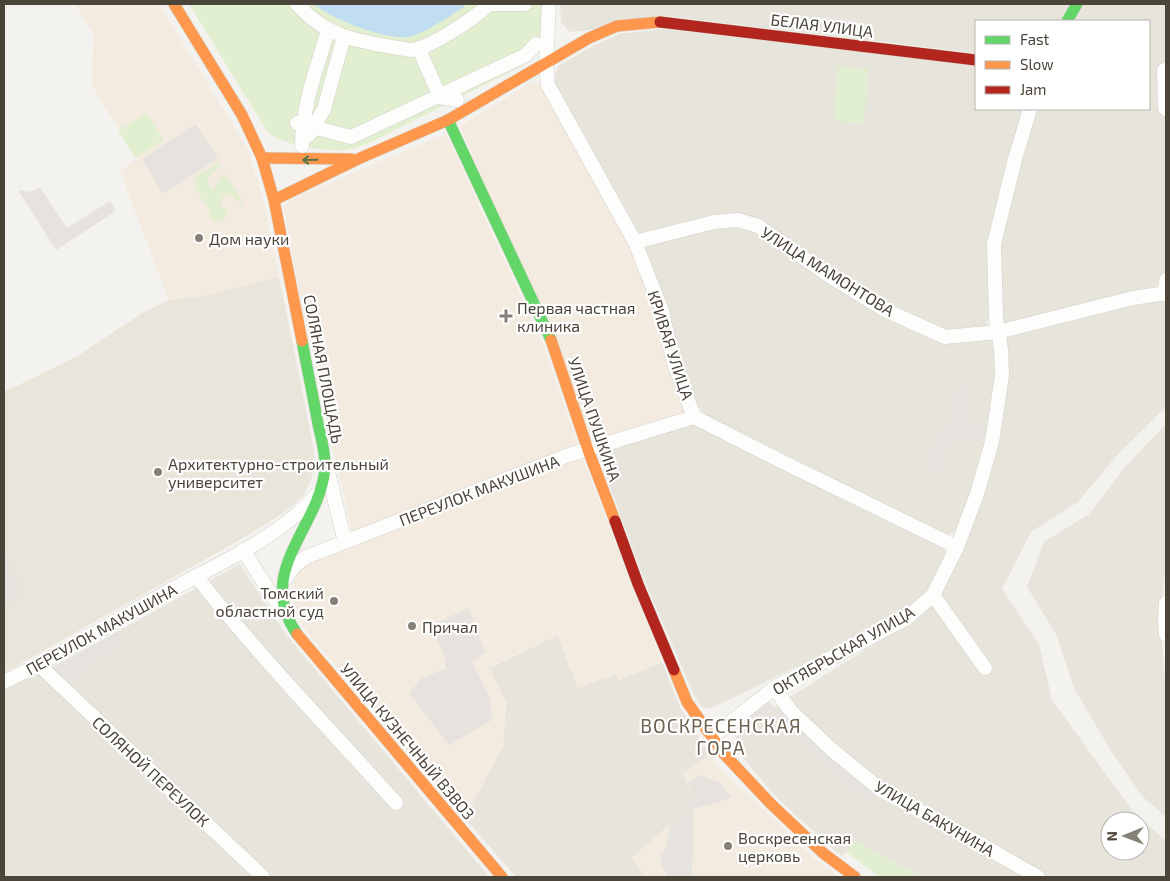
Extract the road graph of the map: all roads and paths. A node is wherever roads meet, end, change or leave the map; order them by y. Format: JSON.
{"nodes":[{"id":1,"x":174,"y":4,"type":"edge"},
{"id":2,"x":297,"y":4,"type":"edge"},
{"id":3,"x":489,"y":4,"type":"edge"},
{"id":4,"x":525,"y":4,"type":"edge"},
{"id":5,"x":549,"y":4,"type":"edge"},
{"id":6,"x":1077,"y":4,"type":"edge"},
{"id":7,"x":1068,"y":20,"type":"edge"},
{"id":8,"x":328,"y":30,"type":"junction"},
{"id":9,"x":344,"y":36,"type":"junction"},
{"id":10,"x":536,"y":44,"type":"dead end"},
{"id":11,"x":414,"y":50,"type":"junction"},
{"id":12,"x":318,"y":56,"type":"junction"},
{"id":13,"x":975,"y":60,"type":"edge"},
{"id":14,"x":338,"y":64,"type":"junction"},
{"id":15,"x":546,"y":65,"type":"junction"},
{"id":16,"x":1164,"y":70,"type":"dead end"},
{"id":17,"x":436,"y":99,"type":"junction"},
{"id":18,"x":457,"y":100,"type":"dead end"},
{"id":19,"x":304,"y":104,"type":"junction"},
{"id":20,"x":1166,"y":109,"type":"edge"},
{"id":21,"x":1030,"y":110,"type":"edge"},
{"id":22,"x":324,"y":112,"type":"junction"},
{"id":23,"x":448,"y":120,"type":"junction"},
{"id":24,"x":304,"y":125,"type":"junction"},
{"id":25,"x":262,"y":158,"type":"junction"},
{"id":26,"x":358,"y":159,"type":"junction"},
{"id":27,"x":274,"y":200,"type":"junction"},
{"id":28,"x":635,"y":242,"type":"junction"},
{"id":29,"x":1166,"y":289,"type":"edge"},
{"id":30,"x":998,"y":332,"type":"junction"},
{"id":31,"x":694,"y":417,"type":"junction"},
{"id":32,"x":588,"y":450,"type":"junction"},
{"id":33,"x":325,"y":462,"type":"junction"},
{"id":34,"x":320,"y":489,"type":"junction"},
{"id":35,"x":345,"y":542,"type":"junction"},
{"id":36,"x":957,"y":547,"type":"junction"},
{"id":37,"x":243,"y":550,"type":"junction"},
{"id":38,"x":196,"y":576,"type":"junction"},
{"id":39,"x":282,"y":591,"type":"junction"},
{"id":40,"x":933,"y":596,"type":"junction"},
{"id":41,"x":1166,"y":603,"type":"edge"},
{"id":42,"x":290,"y":625,"type":"junction"},
{"id":43,"x":1166,"y":635,"type":"edge"},
{"id":44,"x":39,"y":665,"type":"junction"},
{"id":45,"x":985,"y":668,"type":"dead end"},
{"id":46,"x":4,"y":682,"type":"edge"},
{"id":47,"x":774,"y":688,"type":"junction"},
{"id":48,"x":711,"y":738,"type":"junction"},
{"id":49,"x":396,"y":803,"type":"dead end"},
{"id":50,"x":263,"y":877,"type":"edge"},
{"id":51,"x":502,"y":877,"type":"edge"},
{"id":52,"x":855,"y":877,"type":"edge"},
{"id":53,"x":1038,"y":877,"type":"edge"}],
"edges":[{"from":1,"to":25,"type":"street"},
{"from":2,"to":8,"type":"street"},
{"from":3,"to":4,"type":"street"},
{"from":3,"to":11,"type":"street"},
{"from":5,"to":15,"type":"street","name":"КРИВАЯ УЛИЦА"},
{"from":6,"to":7,"type":"street"},
{"from":8,"to":9,"type":"street"},
{"from":8,"to":12,"type":"street"},
{"from":9,"to":11,"type":"street"},
{"from":9,"to":14,"type":"street"},
{"from":10,"to":17,"type":"street"},
{"from":11,"to":17,"type":"street"},
{"from":12,"to":14,"type":"street"},
{"from":12,"to":19,"type":"street"},
{"from":13,"to":15,"type":"street","name":"БЕЛАЯ УЛИЦА"},
{"from":14,"to":22,"type":"street"},
{"from":15,"to":23,"type":"street","name":"БЕЛАЯ УЛИЦА"},
{"from":15,"to":28,"type":"street","name":"КРИВАЯ УЛИЦА"},
{"from":16,"to":20,"type":"street"},
{"from":17,"to":18,"type":"street"},
{"from":17,"to":24,"type":"street"},
{"from":19,"to":22,"type":"street"},
{"from":19,"to":24,"type":"street"},
{"from":21,"to":30,"type":"street","name":"ОКТЯБРЬСКАЯ УЛИЦА"},
{"from":22,"to":24,"type":"street"},
{"from":23,"to":26,"type":"street"},
{"from":23,"to":32,"type":"street","name":"УЛИЦА ПУШКИНА"},
{"from":26,"to":25,"type":"street","one_way":true},
{"from":25,"to":27,"type":"street"},
{"from":26,"to":27,"type":"street"},
{"from":27,"to":33,"type":"street","name":"СОЛЯНАЯ ПЛОЩАДЬ"},
{"from":28,"to":30,"type":"street","name":"УЛИЦА МАМОНТОВА"},
{"from":28,"to":31,"type":"street","name":"КРИВАЯ УЛИЦА"},
{"from":29,"to":30,"type":"street","name":"УЛИЦА МАМОНТОВА"},
{"from":30,"to":36,"type":"street","name":"ОКТЯБРЬСКАЯ УЛИЦА"},
{"from":31,"to":32,"type":"street","name":"ПЕРЕУЛОК МАКУШИНА"},
{"from":31,"to":36,"type":"street","name":"КРИВАЯ УЛИЦА"},
{"from":32,"to":35,"type":"street","name":"ПЕРЕУЛОК МАКУШИНА"},
{"from":32,"to":48,"type":"street","name":"УЛИЦА ПУШКИНА"},
{"from":33,"to":34,"type":"street","name":"СОЛЯНАЯ ПЛОЩАДЬ"},
{"from":33,"to":35,"type":"street"},
{"from":34,"to":37,"type":"street","name":"ПЕРЕУЛОК МАКУШИНА"},
{"from":34,"to":39,"type":"street","name":"СОЛЯНАЯ ПЛОЩАДЬ"},
{"from":35,"to":39,"type":"street","name":"ПЕРЕУЛОК МАКУШИНА"},
{"from":36,"to":40,"type":"street","name":"ОКТЯБРЬСКАЯ УЛИЦА"},
{"from":37,"to":38,"type":"street","name":"ПЕРЕУЛОК МАКУШИНА"},
{"from":37,"to":42,"type":"street"},
{"from":38,"to":44,"type":"street","name":"ПЕРЕУЛОК МАКУШИНА"},
{"from":38,"to":49,"type":"street"},
{"from":39,"to":42,"type":"street","name":"СОЛЯНАЯ ПЛОЩАДЬ"},
{"from":40,"to":45,"type":"street"},
{"from":40,"to":47,"type":"street","name":"ОКТЯБРЬСКАЯ УЛИЦА"},
{"from":41,"to":43,"type":"street"},
{"from":42,"to":51,"type":"street","name":"УЛИЦА КУЗНЕЧНЫЙ ВЗВОЗ"},
{"from":44,"to":46,"type":"street","name":"ПЕРЕУЛОК МАКУШИНА"},
{"from":44,"to":50,"type":"street","name":"СОЛЯНОЙ ПЕРЕУЛОК"},
{"from":47,"to":48,"type":"street","name":"ОКТЯБРЬСКАЯ УЛИЦА"},
{"from":47,"to":53,"type":"street","name":"УЛИЦА БАКУНИНА"},
{"from":48,"to":52,"type":"street","name":"УЛИЦА ПУШКИНА"}]}
